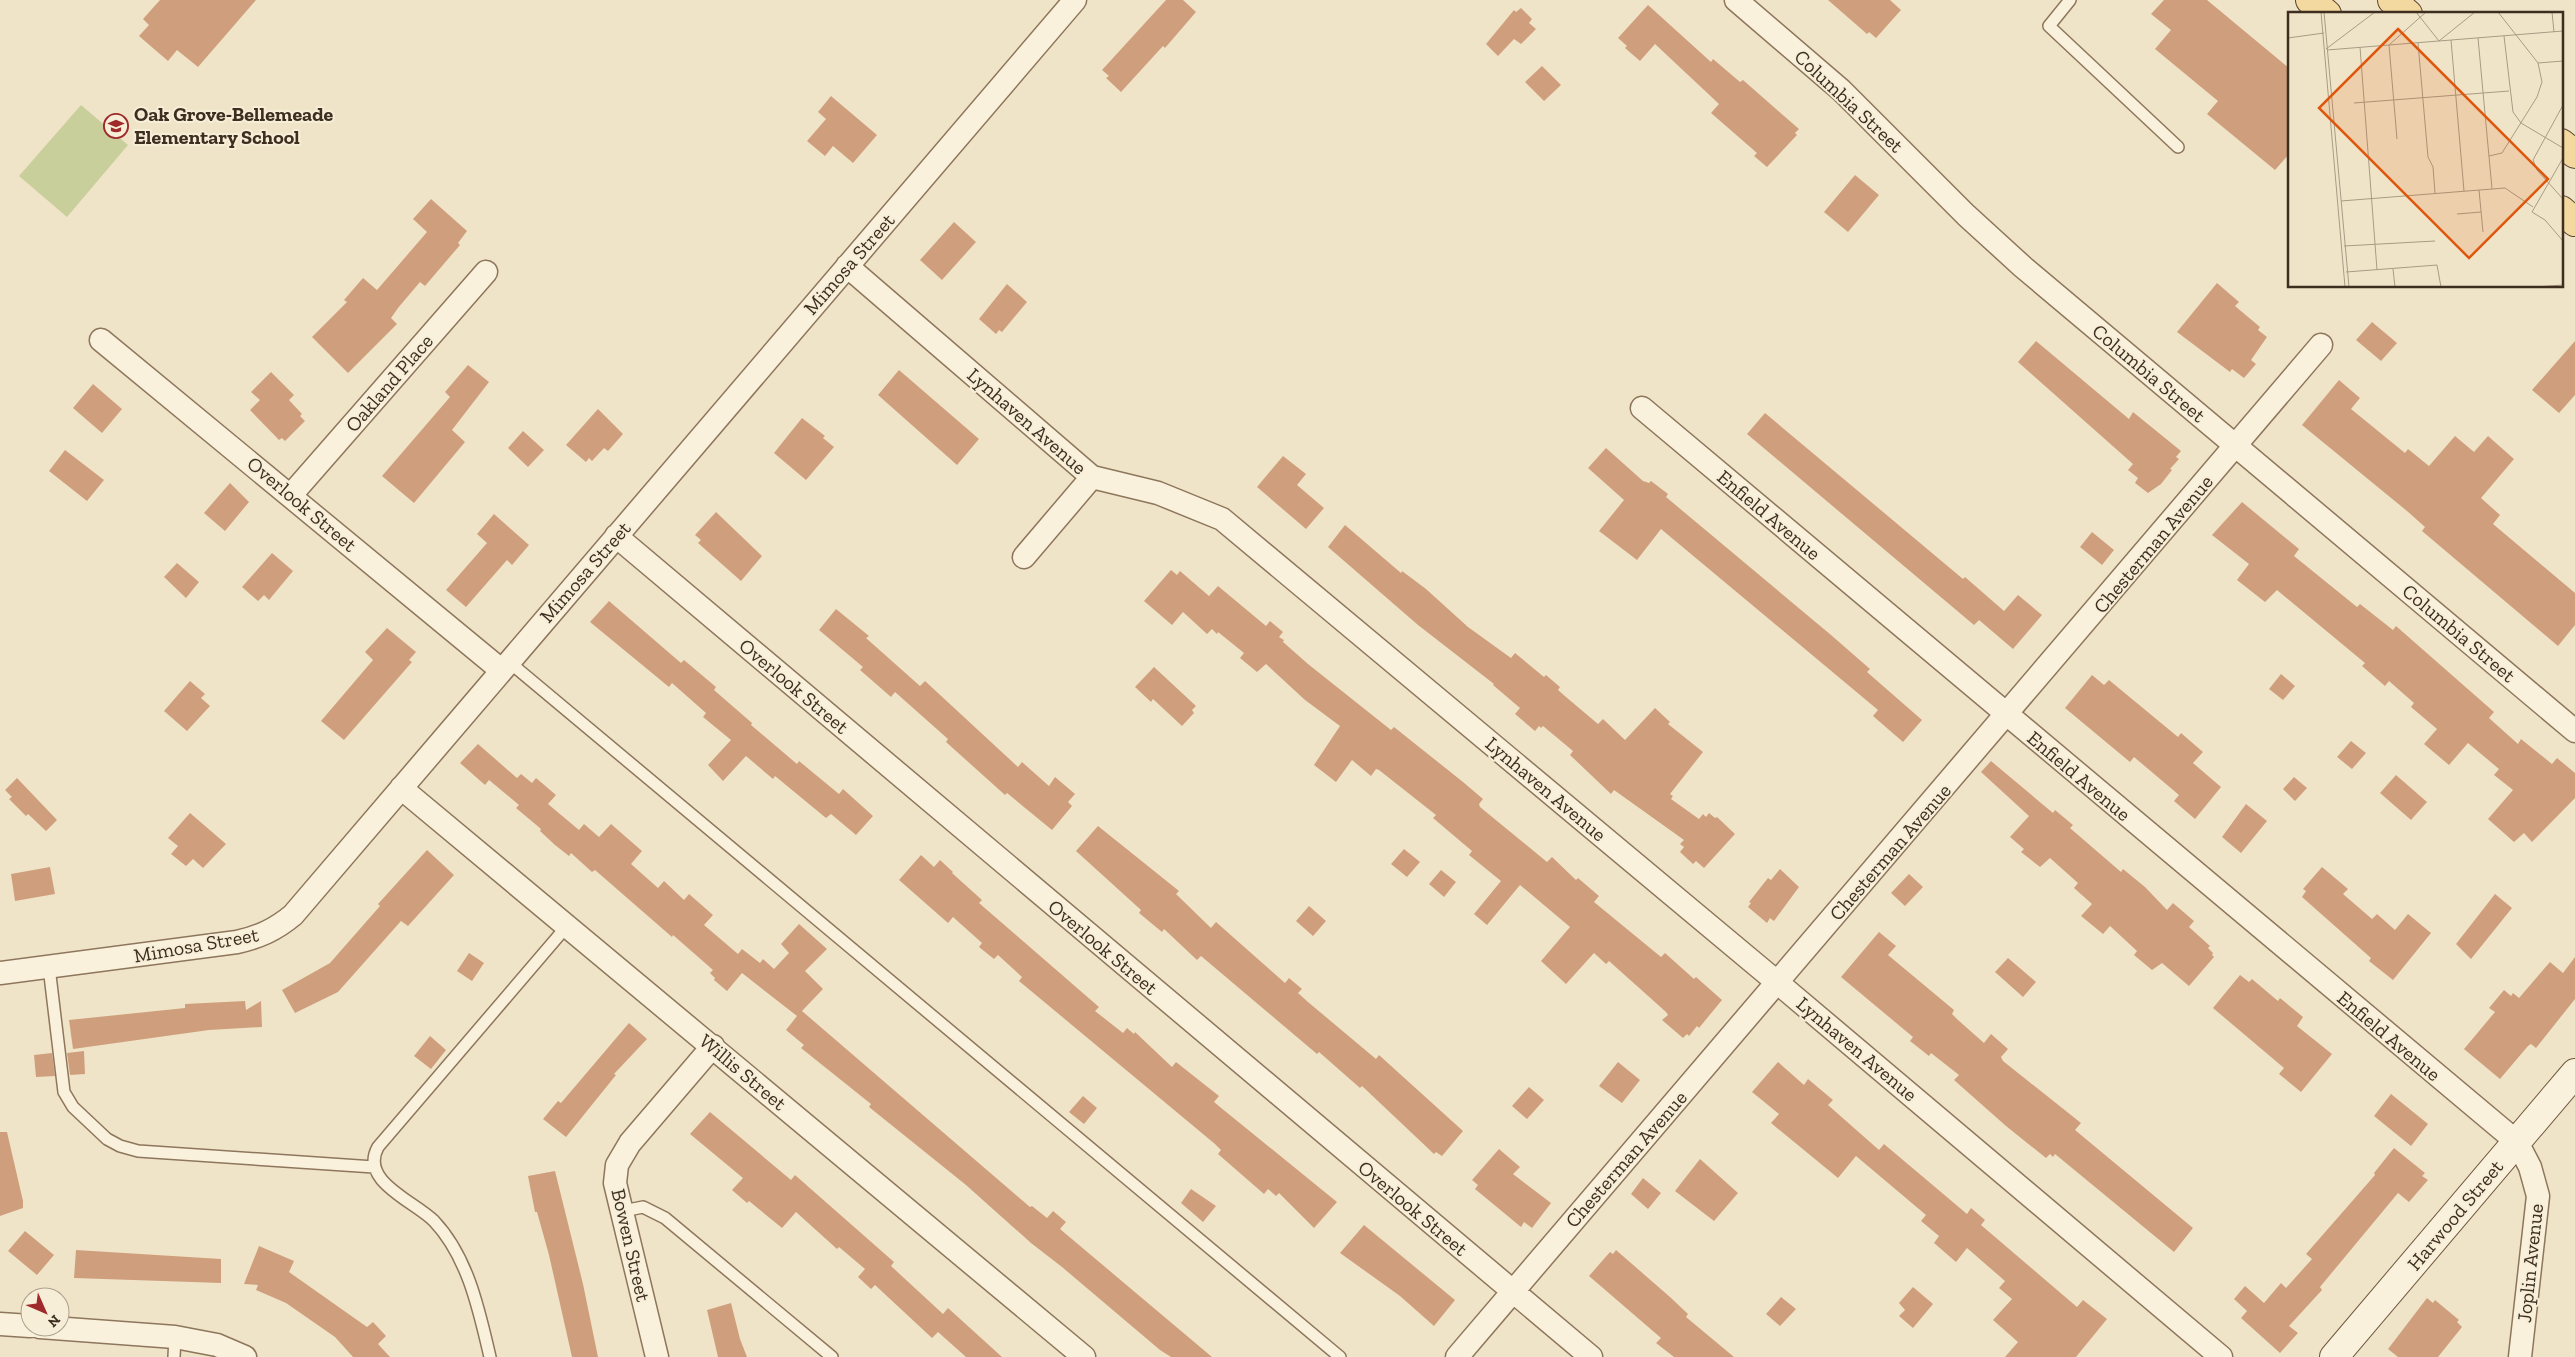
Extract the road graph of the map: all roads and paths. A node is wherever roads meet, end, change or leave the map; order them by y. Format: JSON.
{"nodes":[{"id":1,"x":1075,"y":0,"type":"edge"},
{"id":2,"x":1736,"y":0,"type":"edge"},
{"id":3,"x":2070,"y":0,"type":"edge"},
{"id":4,"x":2310,"y":0,"type":"edge"},
{"id":5,"x":2392,"y":0,"type":"edge"},
{"id":6,"x":2325,"y":12,"type":"edge"},
{"id":7,"x":2406,"y":12,"type":"edge"},
{"id":8,"x":2562,"y":144,"type":"edge"},
{"id":9,"x":2178,"y":147,"type":"dead end"},
{"id":10,"x":2575,"y":154,"type":"edge"},
{"id":11,"x":2562,"y":211,"type":"edge"},
{"id":12,"x":2575,"y":222,"type":"edge"},
{"id":13,"x":847,"y":266,"type":"junction"},
{"id":14,"x":486,"y":272,"type":"dead end"},
{"id":15,"x":101,"y":340,"type":"dead end"},
{"id":16,"x":2320,"y":345,"type":"dead end"},
{"id":17,"x":1642,"y":408,"type":"dead end"},
{"id":18,"x":2236,"y":445,"type":"junction"},
{"id":19,"x":1092,"y":477,"type":"junction"},
{"id":20,"x":292,"y":495,"type":"junction"},
{"id":21,"x":616,"y":536,"type":"junction"},
{"id":22,"x":1024,"y":557,"type":"dead end"},
{"id":23,"x":505,"y":665,"type":"junction"},
{"id":24,"x":2006,"y":716,"type":"junction"},
{"id":25,"x":2575,"y":731,"type":"edge"},
{"id":26,"x":401,"y":788,"type":"junction"},
{"id":27,"x":567,"y":926,"type":"junction"},
{"id":28,"x":49,"y":967,"type":"junction"},
{"id":29,"x":0,"y":973,"type":"edge"},
{"id":30,"x":1778,"y":983,"type":"junction"},
{"id":31,"x":714,"y":1046,"type":"junction"},
{"id":32,"x":2575,"y":1073,"type":"edge"},
{"id":33,"x":2517,"y":1142,"type":"junction"},
{"id":34,"x":374,"y":1167,"type":"junction"},
{"id":35,"x":623,"y":1211,"type":"junction"},
{"id":36,"x":1512,"y":1292,"type":"junction"},
{"id":37,"x":0,"y":1324,"type":"edge"},
{"id":38,"x":20,"y":1325,"type":"edge"},
{"id":39,"x":70,"y":1331,"type":"edge"},
{"id":40,"x":175,"y":1347,"type":"edge"},
{"id":41,"x":245,"y":1357,"type":"edge"},
{"id":42,"x":490,"y":1357,"type":"edge"},
{"id":43,"x":657,"y":1357,"type":"edge"},
{"id":44,"x":832,"y":1357,"type":"edge"},
{"id":45,"x":1084,"y":1357,"type":"edge"},
{"id":46,"x":1340,"y":1357,"type":"edge"},
{"id":47,"x":1457,"y":1357,"type":"edge"},
{"id":48,"x":1591,"y":1357,"type":"edge"},
{"id":49,"x":2221,"y":1357,"type":"edge"},
{"id":50,"x":2334,"y":1357,"type":"edge"},
{"id":51,"x":2520,"y":1357,"type":"edge"}],
"edges":[{"from":1,"to":13,"type":"street","name":"Mimosa Street"},
{"from":2,"to":18,"type":"street","name":"Columbia Street"},
{"from":3,"to":9,"type":"lane"},
{"from":4,"to":6,"type":"main road"},
{"from":5,"to":7,"type":"main road"},
{"from":8,"to":10,"type":"main road"},
{"from":11,"to":12,"type":"main road"},
{"from":13,"to":19,"type":"street","name":"Lynhaven Avenue"},
{"from":13,"to":21,"type":"street","name":"Mimosa Street"},
{"from":14,"to":20,"type":"street","name":"Oakland Place"},
{"from":15,"to":20,"type":"street","name":"Overlook Street"},
{"from":16,"to":18,"type":"street","name":"Chesterman Avenue"},
{"from":17,"to":24,"type":"street","name":"Enfield Avenue"},
{"from":18,"to":24,"type":"street","name":"Chesterman Avenue"},
{"from":18,"to":25,"type":"street","name":"Columbia Street"},
{"from":19,"to":22,"type":"street"},
{"from":19,"to":30,"type":"street","name":"Lynhaven Avenue"},
{"from":20,"to":23,"type":"street","name":"Overlook Street"},
{"from":21,"to":23,"type":"street","name":"Mimosa Street"},
{"from":21,"to":36,"type":"street","name":"Overlook Street"},
{"from":23,"to":26,"type":"street","name":"Mimosa Street"},
{"from":23,"to":46,"type":"lane"},
{"from":24,"to":30,"type":"street","name":"Chesterman Avenue"},
{"from":24,"to":33,"type":"street","name":"Enfield Avenue"},
{"from":26,"to":27,"type":"street","name":"Willis Street"},
{"from":26,"to":28,"type":"street","name":"Mimosa Street"},
{"from":27,"to":31,"type":"street","name":"Willis Street"},
{"from":27,"to":34,"type":"lane"},
{"from":28,"to":29,"type":"street","name":"Mimosa Street"},
{"from":28,"to":34,"type":"lane"},
{"from":30,"to":36,"type":"street","name":"Chesterman Avenue"},
{"from":30,"to":49,"type":"street","name":"Lynhaven Avenue"},
{"from":31,"to":35,"type":"street","name":"Bowen Street"},
{"from":31,"to":45,"type":"street","name":"Willis Street"},
{"from":32,"to":33,"type":"street","name":"Harwood Street"},
{"from":33,"to":50,"type":"street","name":"Harwood Street"},
{"from":33,"to":51,"type":"street","name":"Joplin Avenue"},
{"from":34,"to":42,"type":"lane"},
{"from":35,"to":43,"type":"street","name":"Bowen Street"},
{"from":35,"to":44,"type":"lane"},
{"from":36,"to":47,"type":"street","name":"Chesterman Avenue"},
{"from":36,"to":48,"type":"street","name":"Overlook Street"},
{"from":37,"to":38,"type":"street"},
{"from":39,"to":40,"type":"street"},
{"from":40,"to":41,"type":"street"}]}
